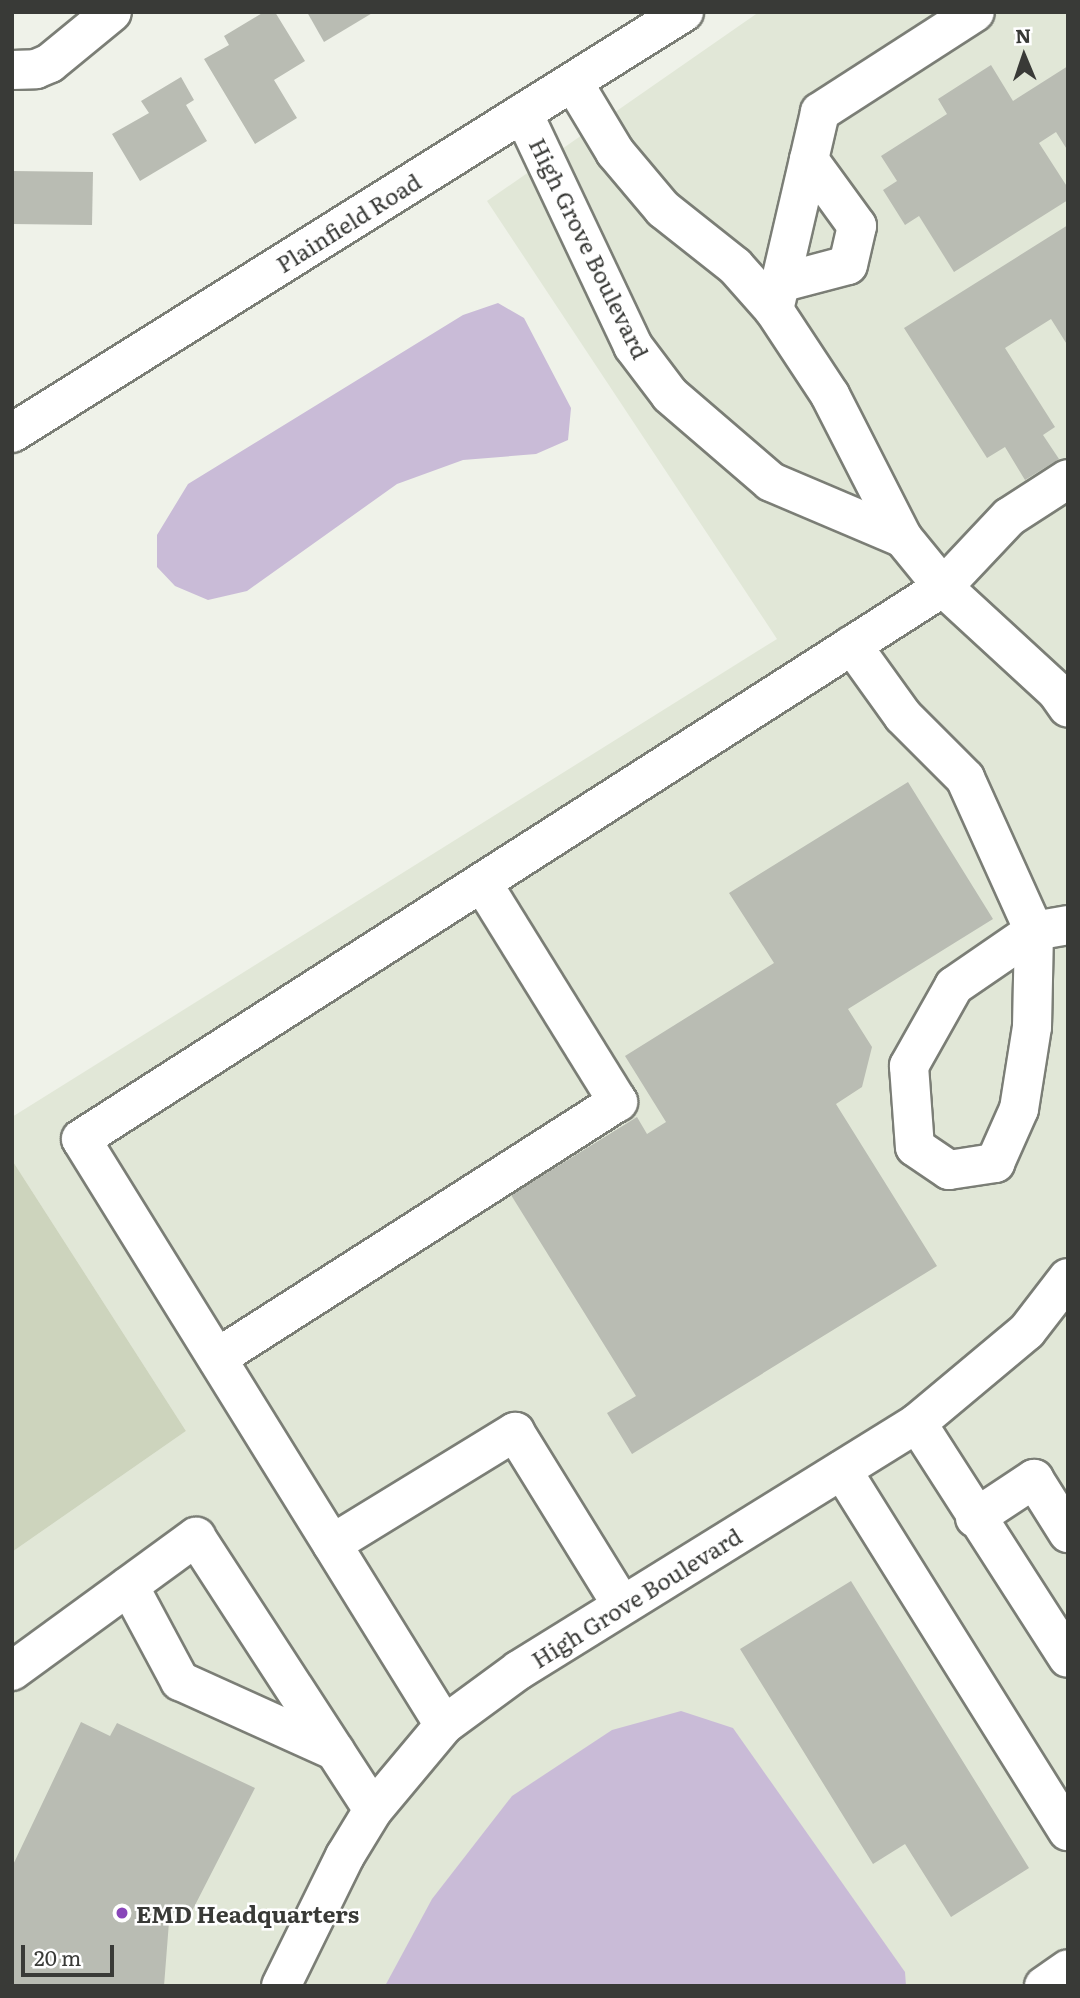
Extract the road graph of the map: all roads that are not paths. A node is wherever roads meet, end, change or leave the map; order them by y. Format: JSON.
{"nodes":[{"id":1,"x":112,"y":12,"type":"edge"},
{"id":2,"x":684,"y":12,"type":"edge"},
{"id":3,"x":975,"y":12,"type":"edge"},
{"id":4,"x":12,"y":70,"type":"edge"},
{"id":5,"x":573,"y":82,"type":"junction"},
{"id":6,"x":523,"y":113,"type":"junction"},
{"id":7,"x":808,"y":160,"type":"junction"},
{"id":8,"x":777,"y":297,"type":"junction"},
{"id":9,"x":12,"y":433,"type":"edge"},
{"id":10,"x":1068,"y":479,"type":"edge"},
{"id":11,"x":903,"y":538,"type":"junction"},
{"id":12,"x":943,"y":587,"type":"junction"},
{"id":13,"x":852,"y":645,"type":"junction"},
{"id":14,"x":1068,"y":708,"type":"edge"},
{"id":15,"x":482,"y":883,"type":"junction"},
{"id":16,"x":1051,"y":928,"type":"edge"},
{"id":17,"x":1068,"y":1278,"type":"edge"},
{"id":18,"x":217,"y":1358,"type":"junction"},
{"id":19,"x":918,"y":1423,"type":"junction"},
{"id":20,"x":842,"y":1470,"type":"junction"},
{"id":21,"x":975,"y":1518,"type":"junction"},
{"id":22,"x":1068,"y":1533,"type":"edge"},
{"id":23,"x":332,"y":1544,"type":"junction"},
{"id":24,"x":129,"y":1586,"type":"junction"},
{"id":25,"x":622,"y":1605,"type":"junction"},
{"id":26,"x":1068,"y":1658,"type":"edge"},
{"id":27,"x":12,"y":1671,"type":"edge"},
{"id":28,"x":444,"y":1725,"type":"junction"},
{"id":29,"x":335,"y":1751,"type":"junction"},
{"id":30,"x":373,"y":1810,"type":"junction"},
{"id":31,"x":1068,"y":1831,"type":"edge"},
{"id":32,"x":1068,"y":1969,"type":"edge"},
{"id":33,"x":281,"y":1986,"type":"edge"},
{"id":34,"x":1044,"y":1986,"type":"edge"}],
"edges":[{"from":1,"to":4,"type":"street"},
{"from":2,"to":5,"type":"street","name":"Plainfield Road"},
{"from":3,"to":7,"type":"street"},
{"from":5,"to":6,"type":"street","name":"Plainfield Road"},
{"from":5,"to":8,"type":"street","name":"High Grove Boulevard"},
{"from":6,"to":9,"type":"street","name":"Plainfield Road"},
{"from":6,"to":11,"type":"street","name":"High Grove Boulevard"},
{"from":7,"to":8,"type":"street"},
{"from":7,"to":8,"type":"street"},
{"from":8,"to":11,"type":"street","name":"High Grove Boulevard"},
{"from":10,"to":12,"type":"street"},
{"from":11,"to":12,"type":"street","name":"High Grove Boulevard"},
{"from":12,"to":13,"type":"street"},
{"from":12,"to":14,"type":"street","name":"High Grove Boulevard"},
{"from":13,"to":15,"type":"street"},
{"from":13,"to":16,"type":"street"},
{"from":15,"to":18,"type":"street"},
{"from":15,"to":18,"type":"street"},
{"from":16,"to":16,"type":"street"},
{"from":17,"to":19,"type":"street","name":"High Grove Boulevard"},
{"from":18,"to":23,"type":"street"},
{"from":19,"to":20,"type":"street","name":"High Grove Boulevard"},
{"from":19,"to":21,"type":"street"},
{"from":20,"to":25,"type":"street","name":"High Grove Boulevard"},
{"from":20,"to":31,"type":"street"},
{"from":21,"to":22,"type":"street"},
{"from":21,"to":26,"type":"street"},
{"from":23,"to":25,"type":"street"},
{"from":23,"to":28,"type":"street"},
{"from":24,"to":27,"type":"street"},
{"from":24,"to":29,"type":"street"},
{"from":24,"to":29,"type":"street"},
{"from":25,"to":28,"type":"street","name":"High Grove Boulevard"},
{"from":28,"to":30,"type":"street","name":"High Grove Boulevard"},
{"from":29,"to":30,"type":"street"},
{"from":30,"to":33,"type":"street","name":"High Grove Boulevard"},
{"from":32,"to":34,"type":"street"}]}
